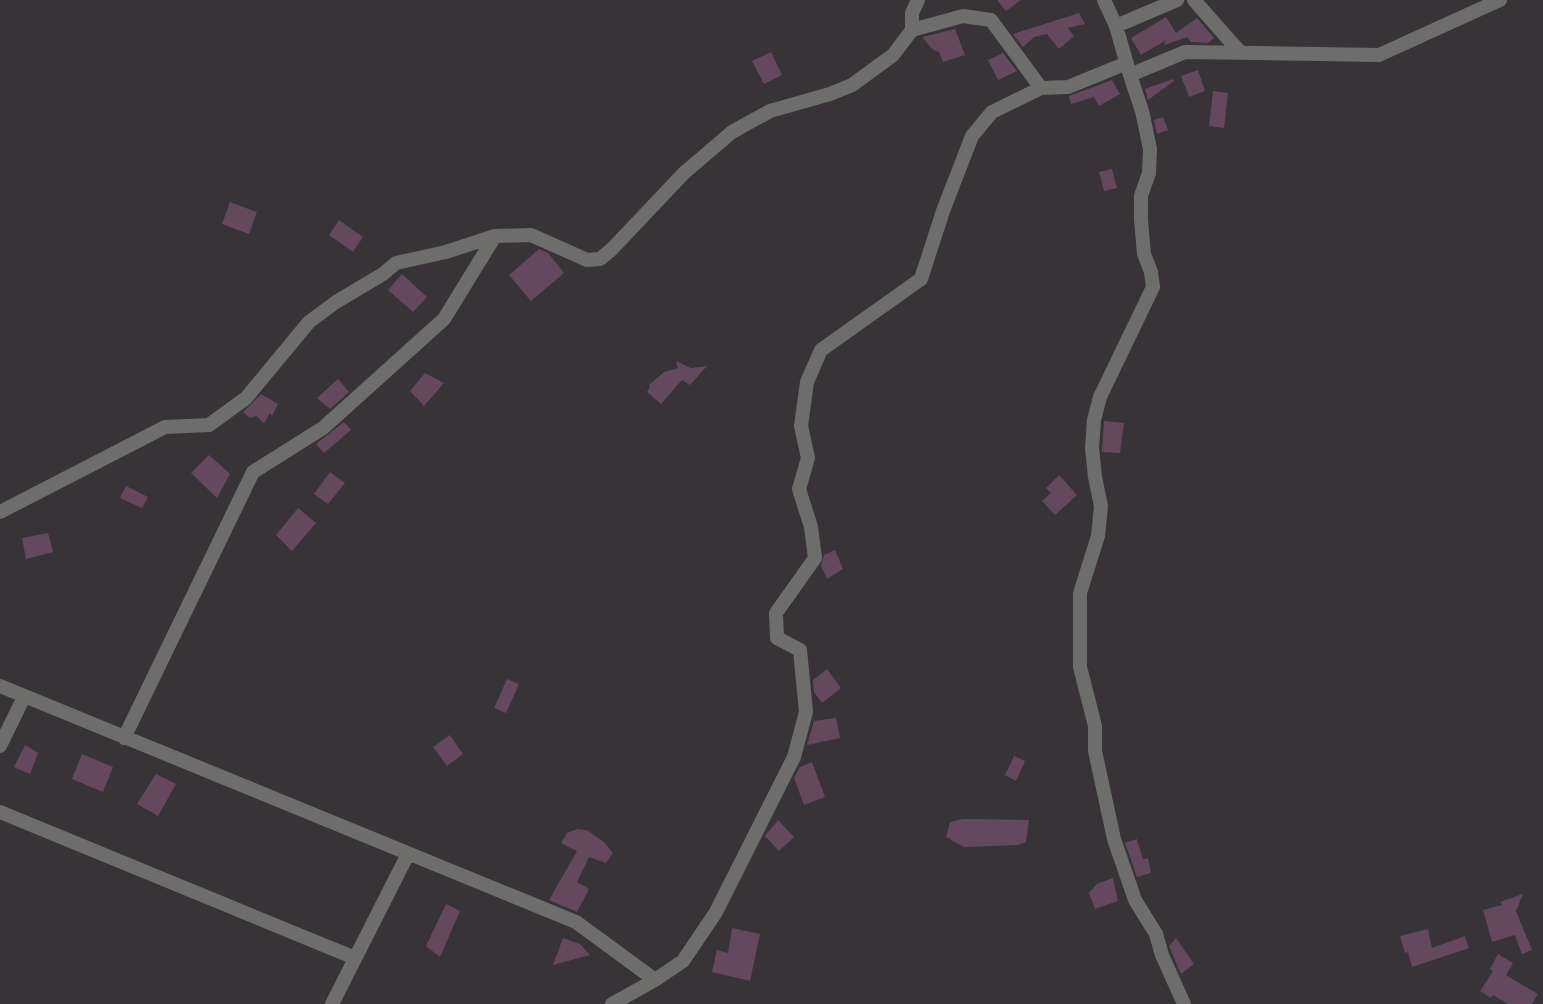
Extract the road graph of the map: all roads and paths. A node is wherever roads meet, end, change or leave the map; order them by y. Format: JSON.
{"nodes":[{"id":1,"x":918,"y":0,"type":"edge"},
{"id":2,"x":1104,"y":0,"type":"edge"},
{"id":3,"x":1177,"y":0,"type":"edge"},
{"id":4,"x":1194,"y":0,"type":"edge"},
{"id":5,"x":1500,"y":0,"type":"edge"},
{"id":6,"x":1116,"y":26,"type":"junction"},
{"id":7,"x":912,"y":30,"type":"junction"},
{"id":8,"x":1239,"y":51,"type":"junction"},
{"id":9,"x":1128,"y":69,"type":"junction"},
{"id":10,"x":1041,"y":88,"type":"junction"},
{"id":11,"x":495,"y":236,"type":"junction"},
{"id":12,"x":0,"y":512,"type":"edge"},
{"id":13,"x":0,"y":686,"type":"edge"},
{"id":14,"x":24,"y":697,"type":"junction"},
{"id":15,"x":124,"y":738,"type":"junction"},
{"id":16,"x":0,"y":746,"type":"edge"},
{"id":17,"x":0,"y":812,"type":"edge"},
{"id":18,"x":408,"y":854,"type":"junction"},
{"id":19,"x":355,"y":958,"type":"junction"},
{"id":20,"x":655,"y":980,"type":"junction"},
{"id":21,"x":332,"y":1004,"type":"edge"},
{"id":22,"x":612,"y":1004,"type":"edge"},
{"id":23,"x":1184,"y":1004,"type":"edge"}],
"edges":[{"from":1,"to":7,"type":"street"},
{"from":2,"to":6,"type":"street"},
{"from":3,"to":6,"type":"street"},
{"from":4,"to":8,"type":"street"},
{"from":5,"to":8,"type":"street"},
{"from":6,"to":9,"type":"street"},
{"from":7,"to":10,"type":"street"},
{"from":7,"to":11,"type":"street"},
{"from":8,"to":9,"type":"street"},
{"from":9,"to":10,"type":"street"},
{"from":9,"to":23,"type":"street"},
{"from":10,"to":20,"type":"street"},
{"from":11,"to":12,"type":"street"},
{"from":11,"to":15,"type":"street"},
{"from":13,"to":14,"type":"street"},
{"from":14,"to":15,"type":"street"},
{"from":14,"to":16,"type":"street"},
{"from":15,"to":18,"type":"street"},
{"from":17,"to":19,"type":"street"},
{"from":18,"to":19,"type":"street"},
{"from":18,"to":20,"type":"street"},
{"from":19,"to":21,"type":"street"},
{"from":20,"to":22,"type":"street"}]}
